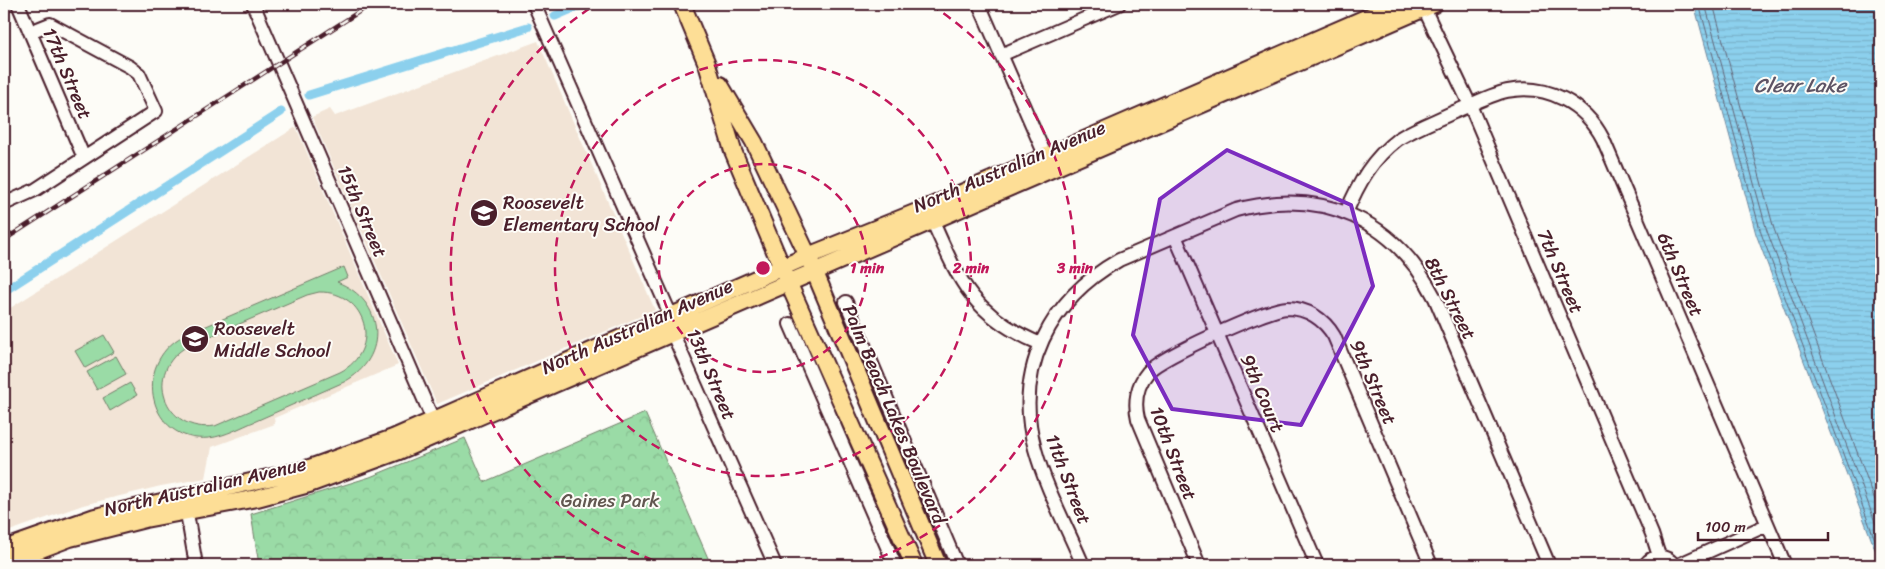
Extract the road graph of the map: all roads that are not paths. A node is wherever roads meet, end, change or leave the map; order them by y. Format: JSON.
{"nodes":[{"id":1,"x":18,"y":4,"type":"edge"},
{"id":2,"x":253,"y":4,"type":"edge"},
{"id":3,"x":536,"y":4,"type":"edge"},
{"id":4,"x":682,"y":4,"type":"edge"},
{"id":5,"x":979,"y":4,"type":"edge"},
{"id":6,"x":1119,"y":4,"type":"edge"},
{"id":7,"x":1398,"y":4,"type":"edge"},
{"id":8,"x":1427,"y":5,"type":"edge"},
{"id":9,"x":30,"y":32,"type":"junction"},
{"id":10,"x":1002,"y":55,"type":"junction"},
{"id":11,"x":707,"y":64,"type":"junction"},
{"id":12,"x":1470,"y":105,"type":"junction"},
{"id":13,"x":84,"y":158,"type":"junction"},
{"id":14,"x":1049,"y":163,"type":"junction"},
{"id":15,"x":4,"y":204,"type":"edge"},
{"id":16,"x":1346,"y":213,"type":"junction"},
{"id":17,"x":930,"y":215,"type":"junction"},
{"id":18,"x":1175,"y":236,"type":"junction"},
{"id":19,"x":811,"y":264,"type":"junction"},
{"id":20,"x":785,"y":275,"type":"junction"},
{"id":21,"x":846,"y":302,"type":"dead end"},
{"id":22,"x":672,"y":324,"type":"junction"},
{"id":23,"x":790,"y":324,"type":"dead end"},
{"id":24,"x":1217,"y":334,"type":"junction"},
{"id":25,"x":1041,"y":344,"type":"junction"},
{"id":26,"x":827,"y":389,"type":"junction"},
{"id":27,"x":436,"y":428,"type":"junction"},
{"id":28,"x":920,"y":477,"type":"junction"},
{"id":29,"x":902,"y":484,"type":"junction"},
{"id":30,"x":186,"y":504,"type":"junction"},
{"id":31,"x":1767,"y":525,"type":"junction"},
{"id":32,"x":928,"y":543,"type":"junction"},
{"id":33,"x":4,"y":549,"type":"edge"},
{"id":34,"x":1659,"y":556,"type":"junction"},
{"id":35,"x":911,"y":558,"type":"edge"},
{"id":36,"x":4,"y":563,"type":"edge"},
{"id":37,"x":196,"y":565,"type":"edge"},
{"id":38,"x":775,"y":565,"type":"edge"},
{"id":39,"x":896,"y":565,"type":"edge"},
{"id":40,"x":938,"y":565,"type":"edge"},
{"id":41,"x":957,"y":565,"type":"edge"},
{"id":42,"x":1083,"y":565,"type":"edge"},
{"id":43,"x":1199,"y":565,"type":"edge"},
{"id":44,"x":1317,"y":565,"type":"edge"},
{"id":45,"x":1431,"y":565,"type":"edge"},
{"id":46,"x":1549,"y":565,"type":"edge"},
{"id":47,"x":1645,"y":565,"type":"edge"},
{"id":48,"x":1676,"y":565,"type":"edge"},
{"id":49,"x":1786,"y":565,"type":"edge"}],
"edges":[{"from":1,"to":9,"type":"street","name":"17th Street"},
{"from":2,"to":27,"type":"street","name":"15th Street"},
{"from":3,"to":22,"type":"street","name":"13th Street"},
{"from":4,"to":11,"type":"main road","name":"Palm Beach Lakes Boulevard"},
{"from":5,"to":10,"type":"street"},
{"from":6,"to":10,"type":"street"},
{"from":7,"to":14,"type":"main road","name":"North Australian Avenue"},
{"from":8,"to":12,"type":"street","name":"7th Street"},
{"from":8,"to":14,"type":"main road","name":"North Australian Avenue"},
{"from":9,"to":13,"type":"street","name":"17th Street"},
{"from":9,"to":13,"type":"street"},
{"from":10,"to":14,"type":"street"},
{"from":11,"to":19,"type":"main road","name":"Palm Beach Lakes Boulevard"},
{"from":11,"to":20,"type":"main road","name":"Palm Beach Lakes Boulevard"},
{"from":12,"to":16,"type":"street","name":"6th Street"},
{"from":12,"to":31,"type":"street","name":"6th Street"},
{"from":12,"to":34,"type":"street","name":"7th Street"},
{"from":13,"to":15,"type":"street"},
{"from":14,"to":17,"type":"main road","name":"North Australian Avenue"},
{"from":16,"to":18,"type":"street","name":"8th Street"},
{"from":16,"to":46,"type":"street","name":"8th Street"},
{"from":17,"to":19,"type":"main road","name":"North Australian Avenue"},
{"from":17,"to":25,"type":"street"},
{"from":18,"to":24,"type":"street","name":"9th Court"},
{"from":18,"to":25,"type":"street","name":"11th Street"},
{"from":19,"to":20,"type":"main road","name":"North Australian Avenue"},
{"from":19,"to":29,"type":"main road","name":"Palm Beach Lakes Boulevard"},
{"from":20,"to":22,"type":"main road","name":"North Australian Avenue"},
{"from":20,"to":26,"type":"main road","name":"Palm Beach Lakes Boulevard"},
{"from":21,"to":28,"type":"street"},
{"from":22,"to":27,"type":"main road","name":"North Australian Avenue"},
{"from":22,"to":38,"type":"street","name":"13th Street"},
{"from":23,"to":26,"type":"street"},
{"from":24,"to":43,"type":"street","name":"10th Street"},
{"from":24,"to":44,"type":"street","name":"9th Court"},
{"from":24,"to":45,"type":"street","name":"9th Street"},
{"from":25,"to":42,"type":"street","name":"11th Street"},
{"from":26,"to":35,"type":"main road","name":"Palm Beach Lakes Boulevard"},
{"from":26,"to":39,"type":"street"},
{"from":27,"to":30,"type":"main road","name":"North Australian Avenue"},
{"from":28,"to":29,"type":"street"},
{"from":28,"to":41,"type":"street"},
{"from":29,"to":32,"type":"main road","name":"Palm Beach Lakes Boulevard"},
{"from":30,"to":33,"type":"main road","name":"North Australian Avenue"},
{"from":30,"to":36,"type":"main road","name":"North Australian Avenue"},
{"from":30,"to":37,"type":"street"},
{"from":31,"to":48,"type":"street"},
{"from":31,"to":49,"type":"street","name":"6th Street"},
{"from":32,"to":35,"type":"main road"},
{"from":32,"to":40,"type":"main road","name":"Palm Beach Lakes Boulevard"},
{"from":34,"to":47,"type":"street"},
{"from":34,"to":48,"type":"street"}]}
